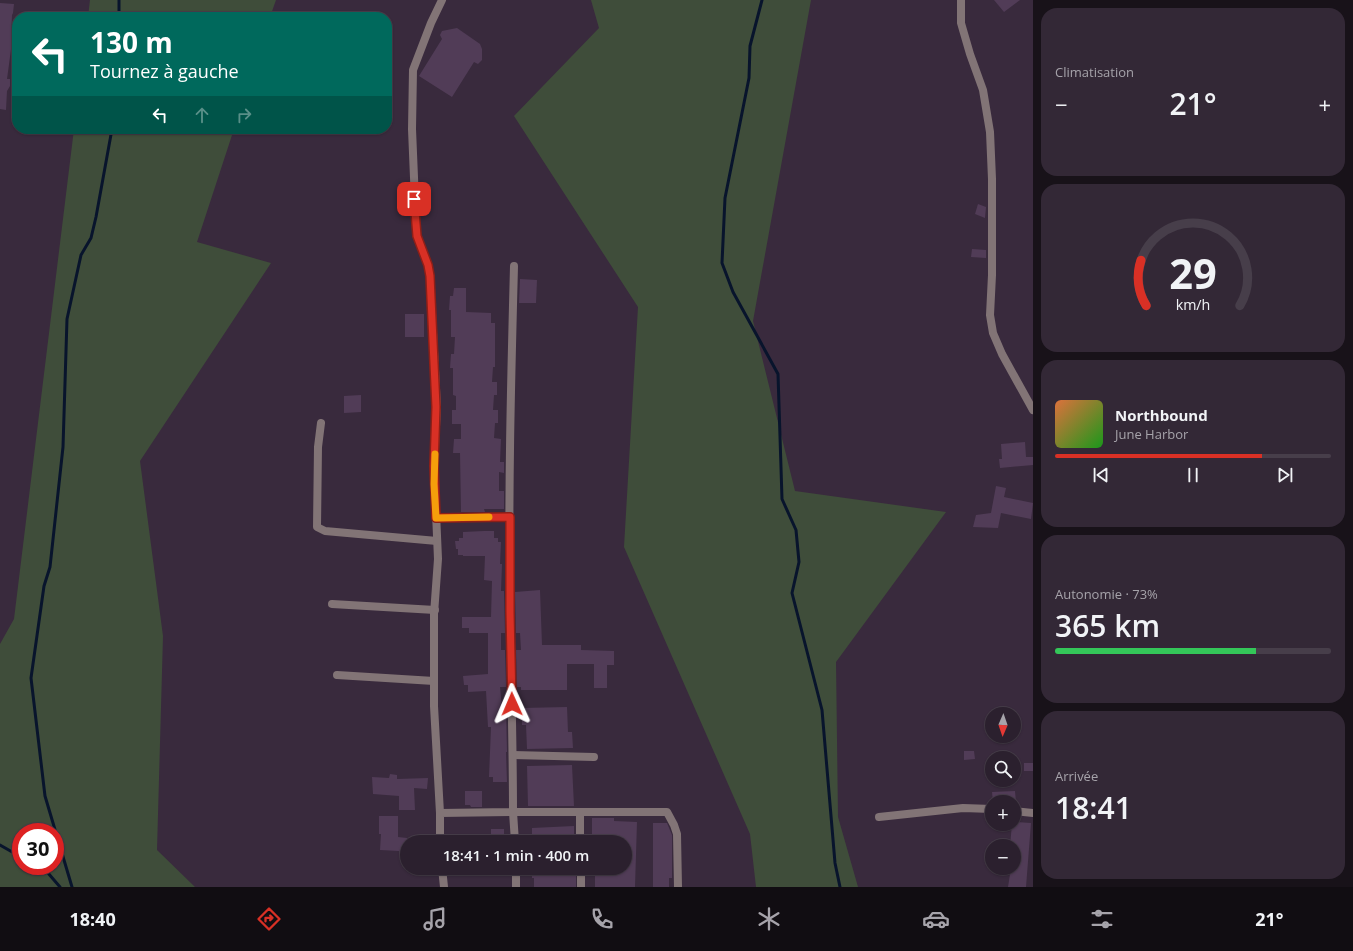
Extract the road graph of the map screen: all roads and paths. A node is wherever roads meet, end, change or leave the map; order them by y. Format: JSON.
{"nodes":[{"id":1,"x":442,"y":0,"type":"edge"},
{"id":2,"x":961,"y":0,"type":"edge"},
{"id":3,"x":514,"y":266,"type":"dead end"},
{"id":4,"x":1033,"y":410,"type":"edge"},
{"id":5,"x":321,"y":423,"type":"dead end"},
{"id":6,"x":510,"y":517,"type":"junction"},
{"id":7,"x":436,"y":518,"type":"junction"},
{"id":8,"x":437,"y":541,"type":"junction"},
{"id":9,"x":332,"y":604,"type":"dead end"},
{"id":10,"x":435,"y":610,"type":"junction"},
{"id":11,"x":337,"y":675,"type":"dead end"},
{"id":12,"x":434,"y":681,"type":"junction"},
{"id":13,"x":513,"y":755,"type":"junction"},
{"id":14,"x":594,"y":757,"type":"dead end"},
{"id":15,"x":985,"y":809,"type":"edge"},
{"id":16,"x":514,"y":812,"type":"junction"},
{"id":17,"x":1021,"y":812,"type":"edge"},
{"id":18,"x":440,"y":813,"type":"junction"},
{"id":19,"x":580,"y":813,"type":"junction"},
{"id":20,"x":1033,"y":813,"type":"edge"},
{"id":21,"x":879,"y":817,"type":"dead end"},
{"id":22,"x":440,"y":835,"type":"edge"},
{"id":23,"x":515,"y":835,"type":"edge"},
{"id":24,"x":580,"y":835,"type":"edge"},
{"id":25,"x":443,"y":875,"type":"edge"},
{"id":26,"x":516,"y":875,"type":"edge"},
{"id":27,"x":581,"y":875,"type":"edge"},
{"id":28,"x":444,"y":887,"type":"edge"},
{"id":29,"x":516,"y":887,"type":"edge"},
{"id":30,"x":581,"y":887,"type":"edge"},
{"id":31,"x":678,"y":887,"type":"edge"}],
"edges":[{"from":1,"to":7,"type":"street"},
{"from":2,"to":4,"type":"street"},
{"from":3,"to":6,"type":"street"},
{"from":5,"to":8,"type":"street"},
{"from":6,"to":7,"type":"street"},
{"from":6,"to":13,"type":"street"},
{"from":7,"to":8,"type":"street"},
{"from":8,"to":10,"type":"street"},
{"from":9,"to":10,"type":"street"},
{"from":10,"to":12,"type":"street"},
{"from":11,"to":12,"type":"street"},
{"from":12,"to":18,"type":"street"},
{"from":13,"to":14,"type":"street"},
{"from":13,"to":16,"type":"street"},
{"from":15,"to":21,"type":"street"},
{"from":16,"to":18,"type":"street"},
{"from":16,"to":19,"type":"street"},
{"from":16,"to":23,"type":"street"},
{"from":17,"to":20,"type":"street"},
{"from":18,"to":22,"type":"street"},
{"from":19,"to":24,"type":"street"},
{"from":19,"to":31,"type":"street"},
{"from":25,"to":28,"type":"street"},
{"from":26,"to":29,"type":"street"},
{"from":27,"to":30,"type":"street"}]}
